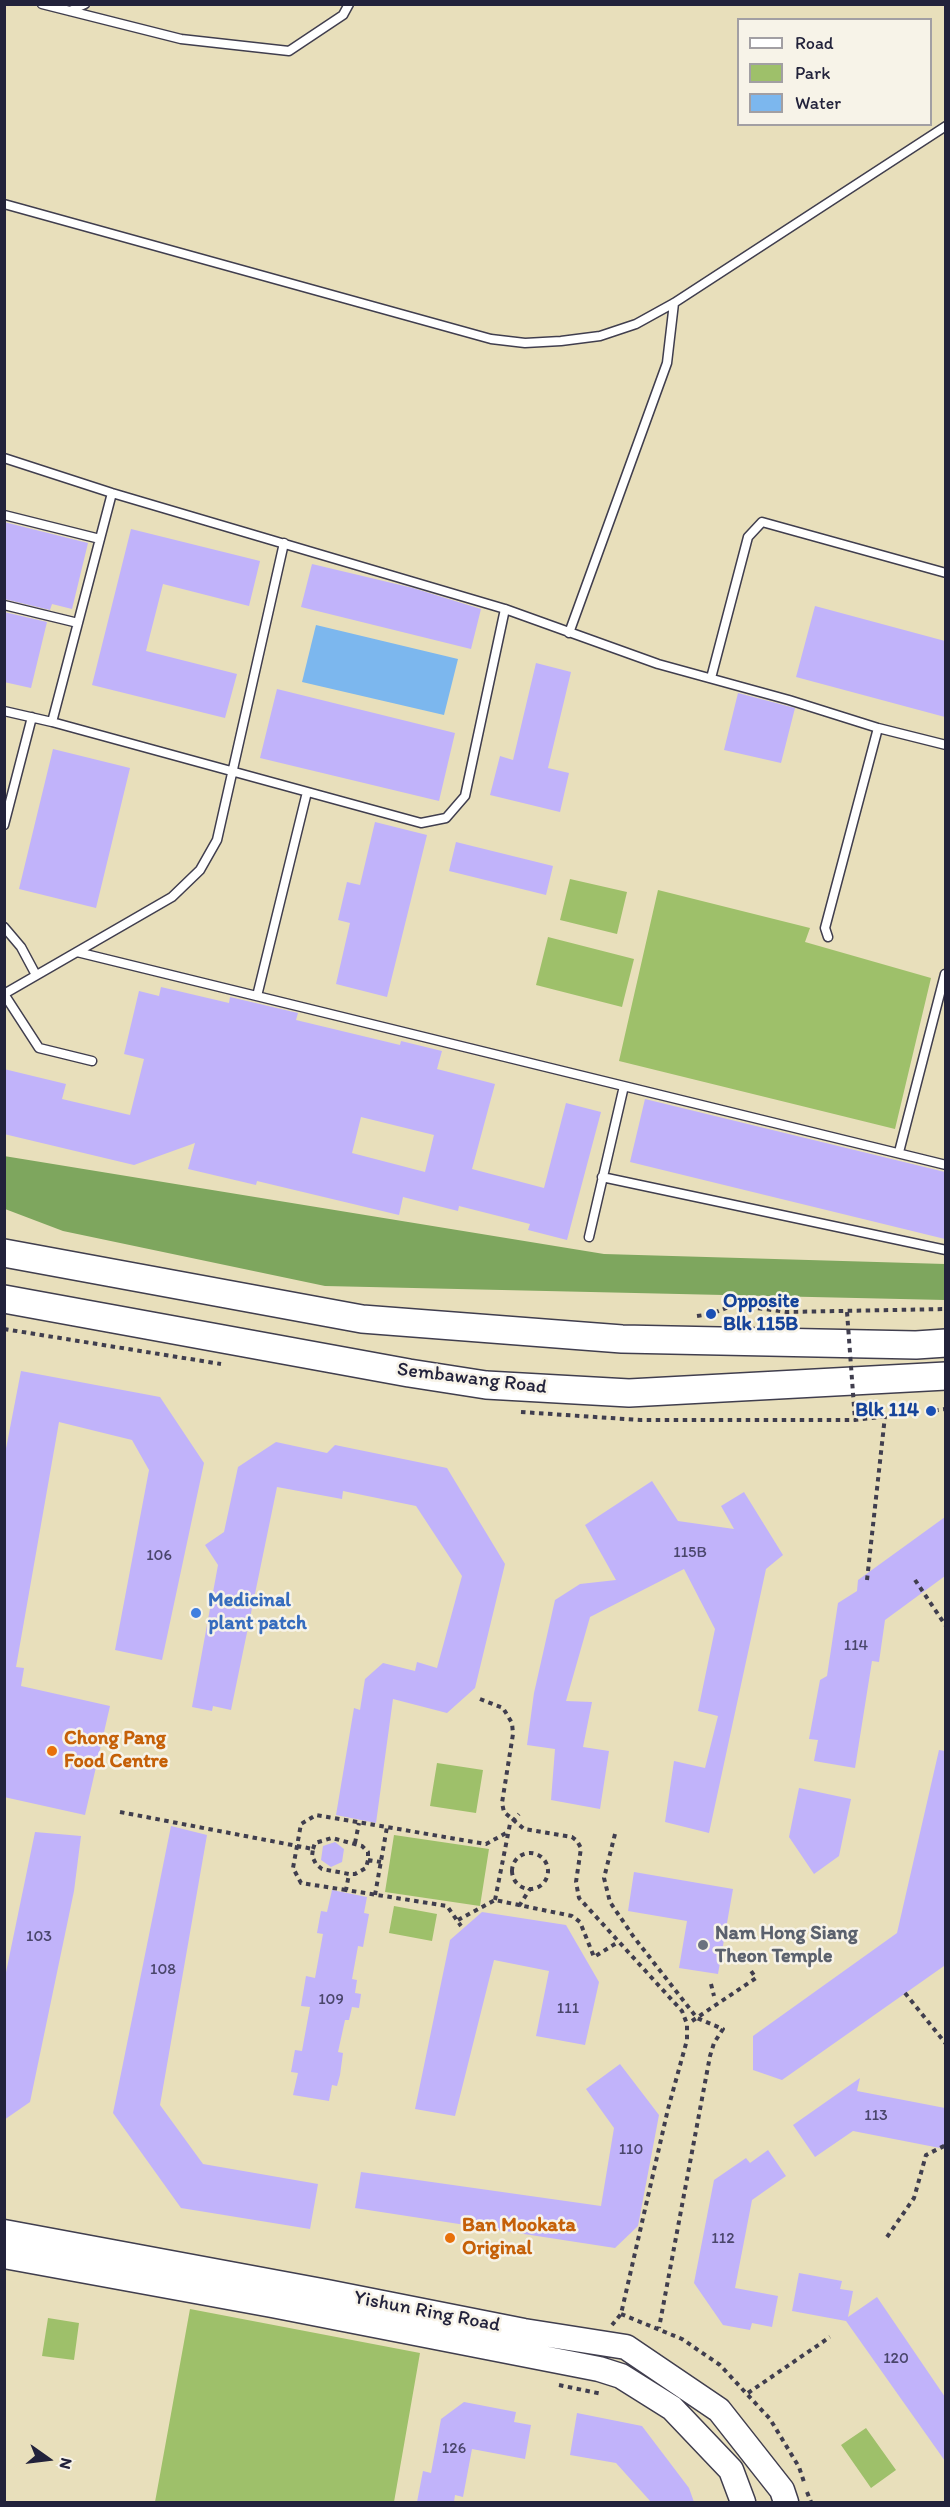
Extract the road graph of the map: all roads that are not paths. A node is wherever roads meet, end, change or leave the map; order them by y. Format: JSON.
{"nodes":[{"id":1,"x":42,"y":4,"type":"edge"},
{"id":2,"x":85,"y":4,"type":"edge"},
{"id":3,"x":349,"y":4,"type":"edge"},
{"id":4,"x":69,"y":11,"type":"junction"},
{"id":5,"x":945,"y":126,"type":"edge"},
{"id":6,"x":4,"y":204,"type":"edge"},
{"id":7,"x":674,"y":303,"type":"junction"},
{"id":8,"x":4,"y":458,"type":"edge"},
{"id":9,"x":112,"y":493,"type":"junction"},
{"id":10,"x":4,"y":515,"type":"edge"},
{"id":11,"x":100,"y":539,"type":"junction"},
{"id":12,"x":284,"y":543,"type":"junction"},
{"id":13,"x":945,"y":573,"type":"edge"},
{"id":14,"x":4,"y":605,"type":"edge"},
{"id":15,"x":505,"y":609,"type":"junction"},
{"id":16,"x":78,"y":623,"type":"junction"},
{"id":17,"x":570,"y":633,"type":"junction"},
{"id":18,"x":711,"y":678,"type":"junction"},
{"id":19,"x":4,"y":711,"type":"edge"},
{"id":20,"x":32,"y":717,"type":"junction"},
{"id":21,"x":52,"y":722,"type":"junction"},
{"id":22,"x":878,"y":728,"type":"junction"},
{"id":23,"x":945,"y":746,"type":"edge"},
{"id":24,"x":233,"y":771,"type":"junction"},
{"id":25,"x":306,"y":792,"type":"junction"},
{"id":26,"x":4,"y":825,"type":"edge"},
{"id":27,"x":4,"y":927,"type":"edge"},
{"id":28,"x":828,"y":937,"type":"dead end"},
{"id":29,"x":77,"y":952,"type":"junction"},
{"id":30,"x":945,"y":974,"type":"edge"},
{"id":31,"x":36,"y":975,"type":"junction"},
{"id":32,"x":258,"y":996,"type":"junction"},
{"id":33,"x":92,"y":1061,"type":"dead end"},
{"id":34,"x":624,"y":1086,"type":"junction"},
{"id":35,"x":899,"y":1152,"type":"junction"},
{"id":36,"x":945,"y":1165,"type":"edge"},
{"id":37,"x":602,"y":1177,"type":"junction"},
{"id":38,"x":589,"y":1237,"type":"dead end"},
{"id":39,"x":945,"y":1250,"type":"edge"},
{"id":40,"x":4,"y":1253,"type":"edge"},
{"id":41,"x":4,"y":1299,"type":"edge"},
{"id":42,"x":945,"y":1343,"type":"edge"},
{"id":43,"x":945,"y":1376,"type":"edge"},
{"id":44,"x":4,"y":2232,"type":"edge"},
{"id":45,"x":4,"y":2256,"type":"edge"},
{"id":46,"x":743,"y":2502,"type":"edge"},
{"id":47,"x":786,"y":2502,"type":"edge"}],
"edges":[{"from":1,"to":4,"type":"lane"},
{"from":2,"to":4,"type":"lane"},
{"from":3,"to":4,"type":"lane"},
{"from":5,"to":7,"type":"lane"},
{"from":6,"to":7,"type":"lane"},
{"from":7,"to":17,"type":"lane"},
{"from":8,"to":9,"type":"lane"},
{"from":9,"to":11,"type":"lane"},
{"from":9,"to":12,"type":"lane"},
{"from":10,"to":11,"type":"lane"},
{"from":11,"to":16,"type":"lane"},
{"from":12,"to":15,"type":"lane"},
{"from":12,"to":24,"type":"lane"},
{"from":13,"to":18,"type":"lane"},
{"from":14,"to":16,"type":"lane"},
{"from":15,"to":17,"type":"lane"},
{"from":15,"to":25,"type":"lane"},
{"from":16,"to":21,"type":"lane"},
{"from":17,"to":18,"type":"lane"},
{"from":18,"to":22,"type":"lane"},
{"from":19,"to":20,"type":"lane"},
{"from":20,"to":21,"type":"lane"},
{"from":20,"to":26,"type":"lane"},
{"from":21,"to":24,"type":"lane"},
{"from":22,"to":23,"type":"lane"},
{"from":22,"to":28,"type":"lane"},
{"from":24,"to":25,"type":"lane"},
{"from":24,"to":29,"type":"lane"},
{"from":25,"to":32,"type":"lane"},
{"from":27,"to":31,"type":"lane"},
{"from":29,"to":31,"type":"lane"},
{"from":29,"to":32,"type":"lane"},
{"from":30,"to":35,"type":"lane"},
{"from":31,"to":33,"type":"lane"},
{"from":32,"to":34,"type":"lane"},
{"from":34,"to":35,"type":"lane"},
{"from":34,"to":37,"type":"lane"},
{"from":35,"to":36,"type":"lane"},
{"from":37,"to":38,"type":"lane"},
{"from":37,"to":39,"type":"lane"},
{"from":40,"to":42,"type":"main road"},
{"from":41,"to":43,"type":"main road","name":"Sembawang Road"},
{"from":44,"to":47,"type":"main road","name":"Yishun Ring Road"},
{"from":45,"to":46,"type":"main road","name":"Yishun Ring Road"}]}
